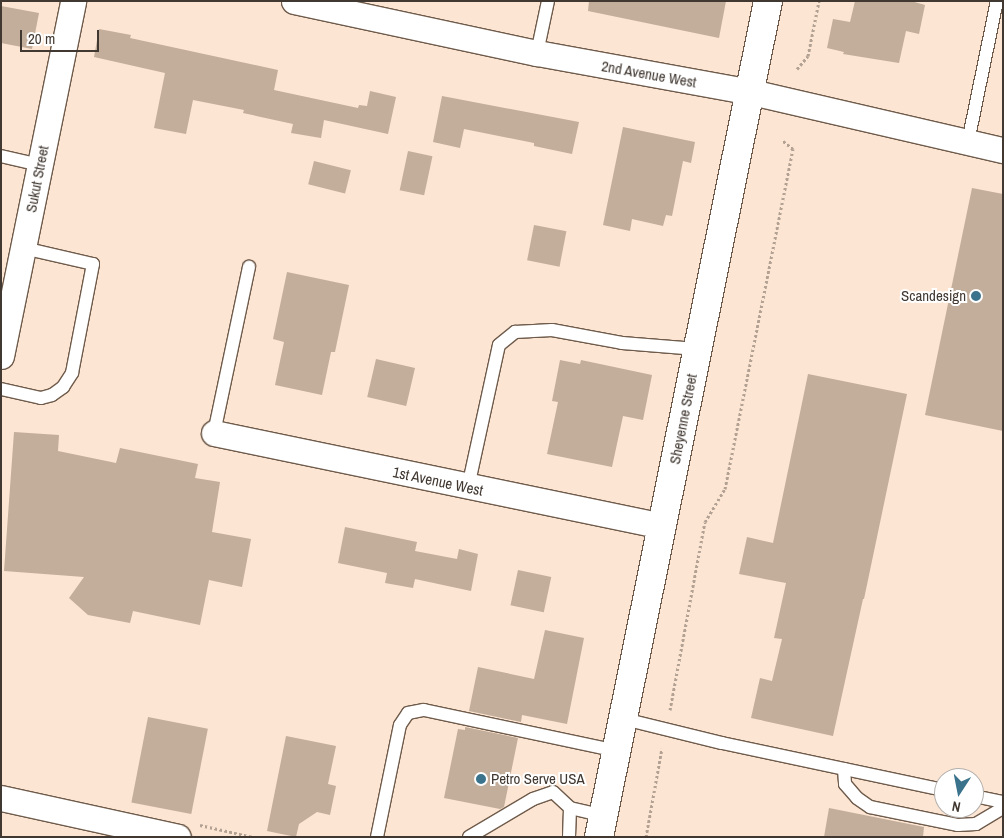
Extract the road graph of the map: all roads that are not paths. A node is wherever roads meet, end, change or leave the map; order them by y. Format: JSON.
{"nodes":[{"id":1,"x":73,"y":1,"type":"edge"},
{"id":2,"x":294,"y":1,"type":"edge"},
{"id":3,"x":548,"y":1,"type":"edge"},
{"id":4,"x":768,"y":1,"type":"edge"},
{"id":5,"x":997,"y":1,"type":"edge"},
{"id":6,"x":537,"y":53,"type":"junction"},
{"id":7,"x":750,"y":92,"type":"junction"},
{"id":8,"x":968,"y":142,"type":"junction"},
{"id":9,"x":1003,"y":150,"type":"edge"},
{"id":10,"x":1,"y":156,"type":"edge"},
{"id":11,"x":40,"y":165,"type":"junction"},
{"id":12,"x":23,"y":248,"type":"junction"},
{"id":13,"x":249,"y":268,"type":"dead end"},
{"id":14,"x":697,"y":349,"type":"junction"},
{"id":15,"x":1,"y":356,"type":"edge"},
{"id":16,"x":1,"y":389,"type":"edge"},
{"id":17,"x":214,"y":433,"type":"joint"},
{"id":18,"x":468,"y":488,"type":"junction"},
{"id":19,"x":662,"y":526,"type":"junction"},
{"id":20,"x":624,"y":719,"type":"junction"},
{"id":21,"x":617,"y":750,"type":"junction"},
{"id":22,"x":844,"y":769,"type":"junction"},
{"id":23,"x":934,"y":788,"type":"edge"},
{"id":24,"x":984,"y":798,"type":"edge"},
{"id":25,"x":7,"y":802,"type":"edge"},
{"id":26,"x":1003,"y":802,"type":"edge"},
{"id":27,"x":570,"y":808,"type":"junction"},
{"id":28,"x":1003,"y":808,"type":"edge"},
{"id":29,"x":602,"y":826,"type":"edge"},
{"id":30,"x":566,"y":829,"type":"edge"},
{"id":31,"x":178,"y":837,"type":"edge"},
{"id":32,"x":377,"y":837,"type":"edge"},
{"id":33,"x":470,"y":837,"type":"edge"}],
"edges":[{"from":1,"to":11,"type":"street","name":"Sukut Street"},
{"from":2,"to":6,"type":"street","name":"2nd Avenue West"},
{"from":3,"to":6,"type":"lane"},
{"from":4,"to":7,"type":"main road","name":"Sheyenne Street"},
{"from":5,"to":8,"type":"lane"},
{"from":6,"to":7,"type":"street","name":"2nd Avenue West"},
{"from":7,"to":8,"type":"street","name":"2nd Avenue West"},
{"from":7,"to":14,"type":"main road","name":"Sheyenne Street"},
{"from":8,"to":9,"type":"street","name":"2nd Avenue West"},
{"from":10,"to":11,"type":"lane"},
{"from":11,"to":12,"type":"street","name":"Sukut Street"},
{"from":12,"to":15,"type":"street","name":"Sukut Street"},
{"from":12,"to":16,"type":"lane"},
{"from":13,"to":17,"type":"lane"},
{"from":14,"to":18,"type":"lane"},
{"from":14,"to":19,"type":"main road","name":"Sheyenne Street"},
{"from":17,"to":18,"type":"street","name":"1st Avenue West"},
{"from":18,"to":19,"type":"street","name":"1st Avenue West"},
{"from":19,"to":20,"type":"main road","name":"Sheyenne Street"},
{"from":20,"to":21,"type":"main road","name":"Sheyenne Street"},
{"from":20,"to":22,"type":"lane"},
{"from":21,"to":29,"type":"main road","name":"Sheyenne Street"},
{"from":21,"to":32,"type":"lane"},
{"from":22,"to":23,"type":"lane"},
{"from":22,"to":28,"type":"lane"},
{"from":24,"to":26,"type":"lane"},
{"from":25,"to":31,"type":"street"},
{"from":27,"to":29,"type":"lane"},
{"from":27,"to":30,"type":"lane"},
{"from":27,"to":33,"type":"lane"}]}
